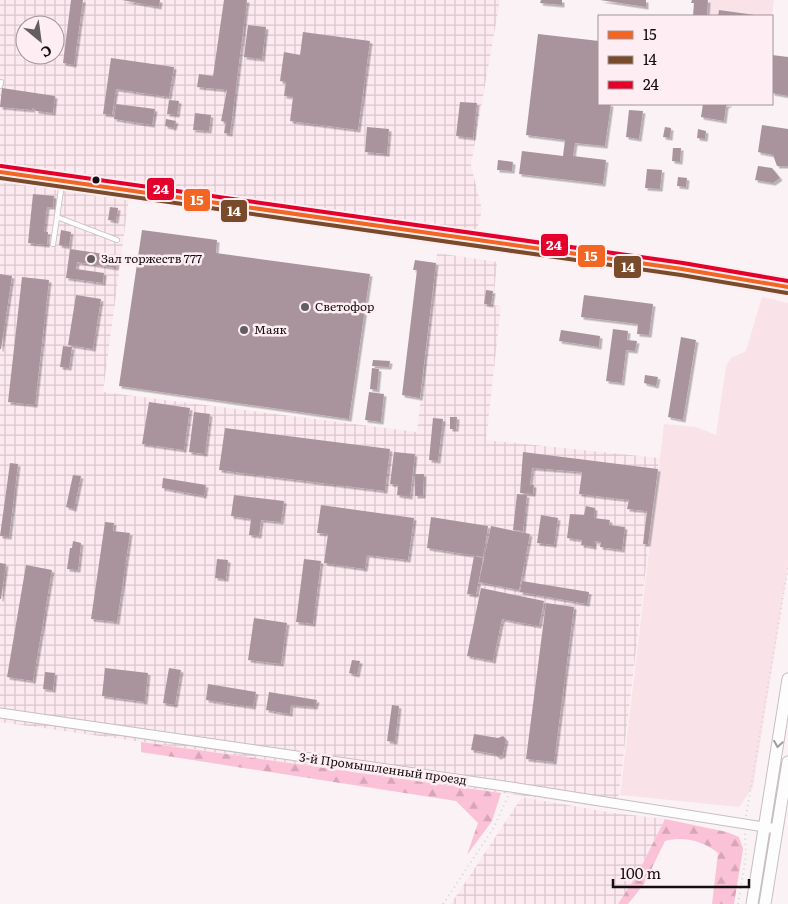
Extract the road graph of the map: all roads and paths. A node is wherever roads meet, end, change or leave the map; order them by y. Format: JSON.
{"nodes":[{"id":1,"x":1,"y":82,"type":"edge"},
{"id":2,"x":0,"y":86,"type":"edge"},
{"id":3,"x":0,"y":172,"type":"edge"},
{"id":4,"x":63,"y":181,"type":"junction"},
{"id":5,"x":57,"y":217,"type":"junction"},
{"id":6,"x":117,"y":240,"type":"dead end"},
{"id":7,"x":53,"y":244,"type":"dead end"},
{"id":8,"x":788,"y":287,"type":"edge"},
{"id":9,"x":788,"y":566,"type":"edge"},
{"id":10,"x":788,"y":679,"type":"edge"},
{"id":11,"x":0,"y":712,"type":"edge"},
{"id":12,"x":788,"y":762,"type":"edge"},
{"id":13,"x":511,"y":787,"type":"junction"},
{"id":14,"x":744,"y":824,"type":"junction"},
{"id":15,"x":765,"y":827,"type":"junction"},
{"id":16,"x":777,"y":829,"type":"junction"},
{"id":17,"x":443,"y":904,"type":"edge"},
{"id":18,"x":738,"y":904,"type":"edge"},
{"id":19,"x":752,"y":904,"type":"edge"},
{"id":20,"x":765,"y":904,"type":"edge"}],
"edges":[{"from":1,"to":2,"type":"lane"},
{"from":3,"to":4,"type":"street"},
{"from":4,"to":5,"type":"lane"},
{"from":4,"to":8,"type":"street"},
{"from":5,"to":6,"type":"lane"},
{"from":5,"to":7,"type":"lane"},
{"from":9,"to":14,"type":"path"},
{"from":10,"to":15,"type":"street","one_way":true},
{"from":11,"to":13,"type":"street","name":"3-й Промышленный проезд"},
{"from":12,"to":16,"type":"street"},
{"from":13,"to":14,"type":"street","name":"3-й Промышленный проезд"},
{"from":13,"to":17,"type":"path"},
{"from":14,"to":15,"type":"street","name":"3-й Промышленный проезд"},
{"from":14,"to":18,"type":"path"},
{"from":15,"to":16,"type":"street","name":"3-й Промышленный проезд"},
{"from":15,"to":19,"type":"street"},
{"from":16,"to":20,"type":"street"}]}
